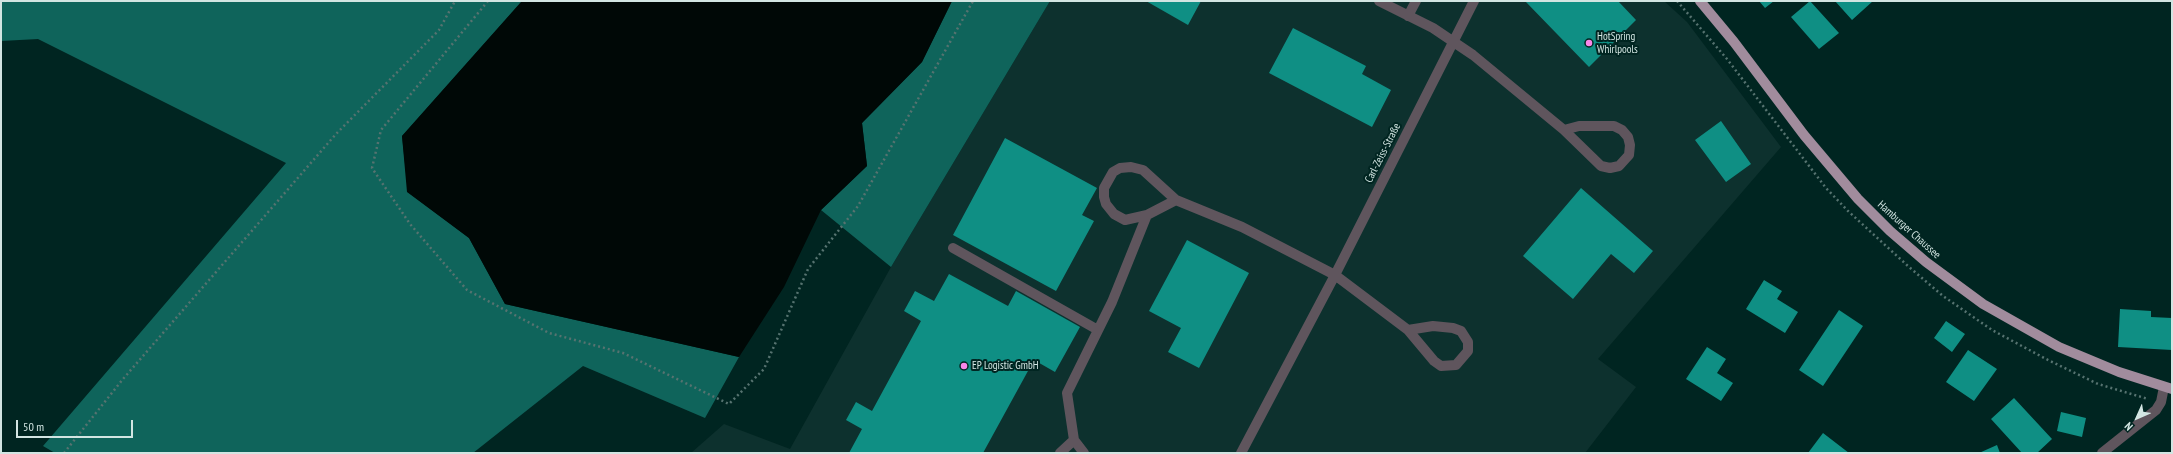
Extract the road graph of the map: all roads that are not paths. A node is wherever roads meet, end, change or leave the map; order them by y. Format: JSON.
{"nodes":[{"id":1,"x":1379,"y":1,"type":"edge"},
{"id":2,"x":1416,"y":1,"type":"edge"},
{"id":3,"x":1474,"y":1,"type":"edge"},
{"id":4,"x":1700,"y":1,"type":"edge"},
{"id":5,"x":1408,"y":16,"type":"junction"},
{"id":6,"x":1453,"y":41,"type":"junction"},
{"id":7,"x":1564,"y":130,"type":"junction"},
{"id":8,"x":1176,"y":200,"type":"junction"},
{"id":9,"x":1147,"y":215,"type":"junction"},
{"id":10,"x":953,"y":248,"type":"dead end"},
{"id":11,"x":1335,"y":275,"type":"junction"},
{"id":12,"x":1098,"y":330,"type":"junction"},
{"id":13,"x":1408,"y":330,"type":"junction"},
{"id":14,"x":2168,"y":388,"type":"edge"},
{"id":15,"x":1074,"y":440,"type":"junction"},
{"id":16,"x":1060,"y":453,"type":"edge"},
{"id":17,"x":1084,"y":453,"type":"edge"},
{"id":18,"x":1241,"y":453,"type":"edge"},
{"id":19,"x":2102,"y":453,"type":"edge"}],
"edges":[{"from":1,"to":5,"type":"street"},
{"from":2,"to":5,"type":"street"},
{"from":3,"to":6,"type":"street","name":"Carl-Zeiss-Straße"},
{"from":4,"to":14,"type":"main road","name":"Hamburger Chaussee"},
{"from":5,"to":6,"type":"street"},
{"from":6,"to":7,"type":"street"},
{"from":6,"to":11,"type":"street","name":"Carl-Zeiss-Straße"},
{"from":7,"to":7,"type":"street"},
{"from":8,"to":9,"type":"street"},
{"from":8,"to":9,"type":"street"},
{"from":8,"to":11,"type":"street"},
{"from":9,"to":12,"type":"street"},
{"from":10,"to":12,"type":"street"},
{"from":11,"to":13,"type":"street"},
{"from":11,"to":18,"type":"street","name":"Carl-Zeiss-Straße"},
{"from":12,"to":15,"type":"street"},
{"from":13,"to":13,"type":"street"},
{"from":14,"to":19,"type":"street"},
{"from":15,"to":16,"type":"street"},
{"from":15,"to":17,"type":"street"}]}
